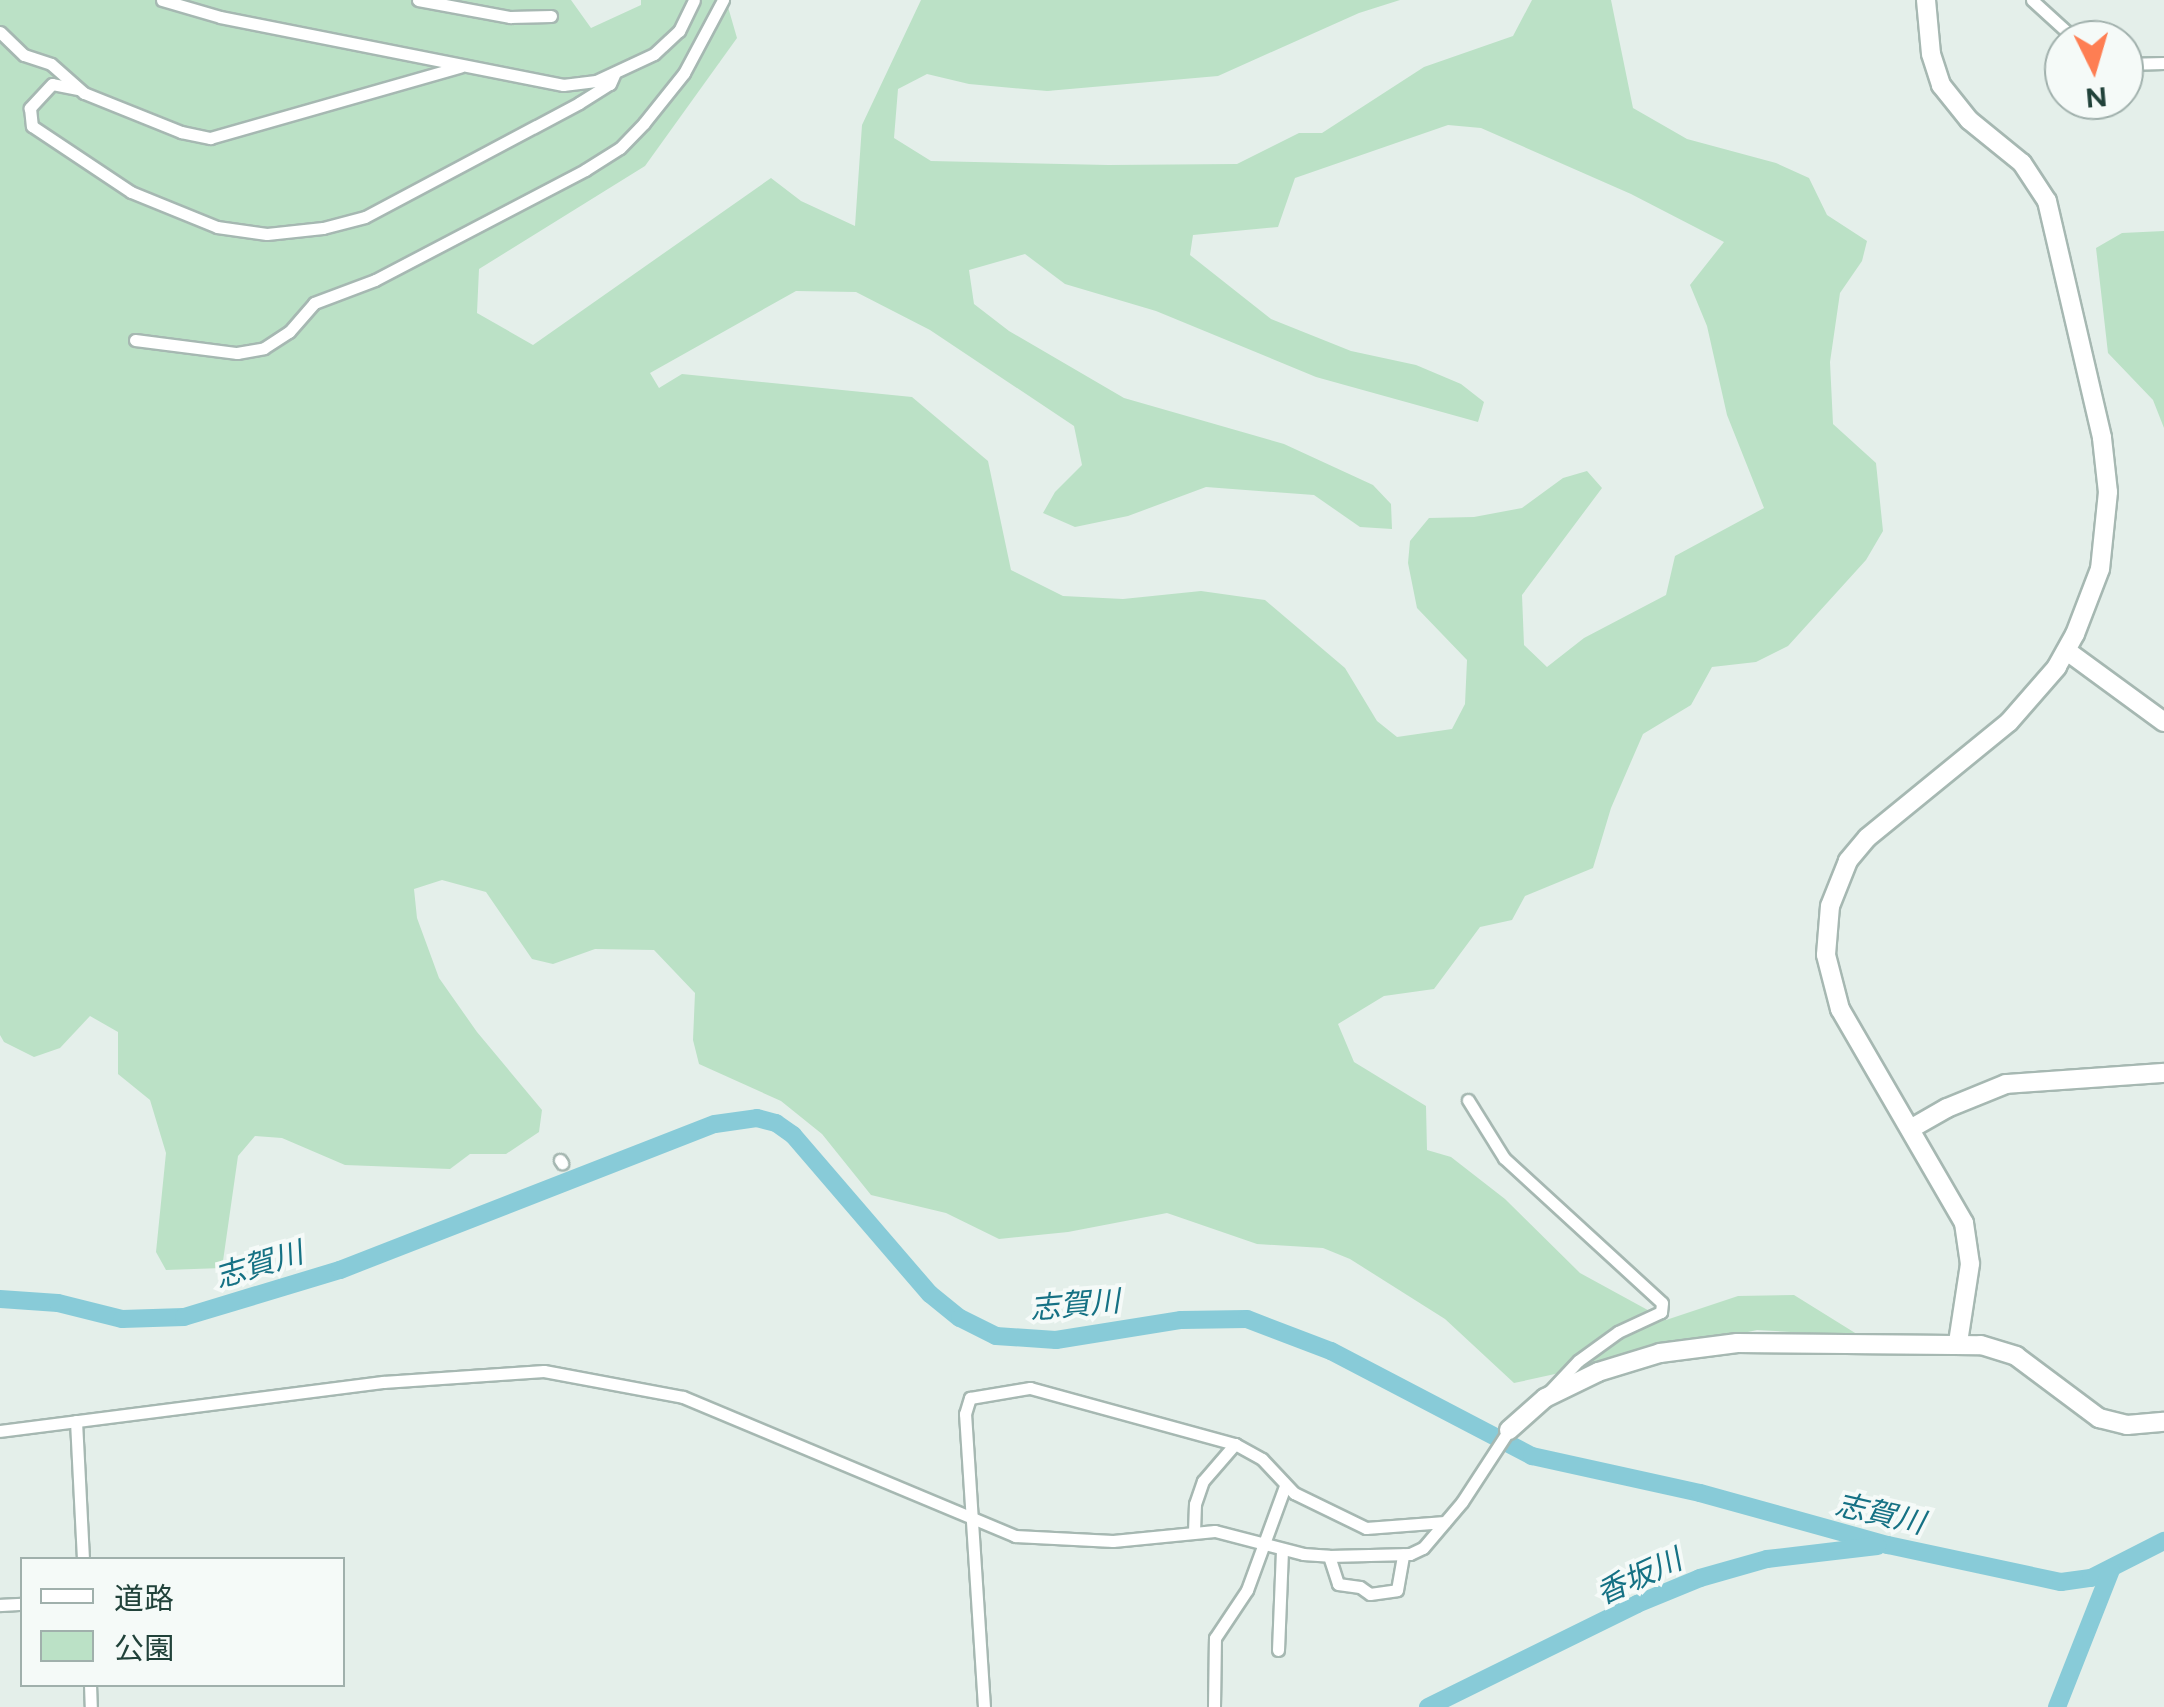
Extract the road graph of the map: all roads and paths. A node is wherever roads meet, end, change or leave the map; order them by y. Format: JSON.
{"nodes":[{"id":1,"x":418,"y":0,"type":"edge"},
{"id":2,"x":694,"y":0,"type":"edge"},
{"id":3,"x":723,"y":0,"type":"edge"},
{"id":4,"x":1926,"y":0,"type":"edge"},
{"id":5,"x":2032,"y":0,"type":"edge"},
{"id":6,"x":167,"y":1,"type":"edge"},
{"id":7,"x":551,"y":16,"type":"dead end"},
{"id":8,"x":2054,"y":20,"type":"edge"},
{"id":9,"x":0,"y":32,"type":"edge"},
{"id":10,"x":460,"y":67,"type":"junction"},
{"id":11,"x":614,"y":75,"type":"junction"},
{"id":12,"x":78,"y":89,"type":"junction"},
{"id":13,"x":135,"y":340,"type":"dead end"},
{"id":14,"x":2066,"y":651,"type":"junction"},
{"id":15,"x":2164,"y":722,"type":"edge"},
{"id":16,"x":2164,"y":1073,"type":"edge"},
{"id":17,"x":1468,"y":1100,"type":"dead end"},
{"id":18,"x":1912,"y":1128,"type":"junction"},
{"id":19,"x":1958,"y":1342,"type":"junction"},
{"id":20,"x":1545,"y":1398,"type":"junction"},
{"id":21,"x":76,"y":1422,"type":"junction"},
{"id":22,"x":2164,"y":1422,"type":"edge"},
{"id":23,"x":1510,"y":1430,"type":"joint"},
{"id":24,"x":0,"y":1431,"type":"edge"},
{"id":25,"x":1235,"y":1444,"type":"junction"},
{"id":26,"x":1285,"y":1486,"type":"junction"},
{"id":27,"x":973,"y":1520,"type":"junction"},
{"id":28,"x":1445,"y":1522,"type":"junction"},
{"id":29,"x":1194,"y":1532,"type":"junction"},
{"id":30,"x":1264,"y":1544,"type":"junction"},
{"id":31,"x":1282,"y":1548,"type":"junction"},
{"id":32,"x":1403,"y":1554,"type":"junction"},
{"id":33,"x":1330,"y":1556,"type":"junction"},
{"id":34,"x":83,"y":1557,"type":"edge"},
{"id":35,"x":1278,"y":1650,"type":"dead end"},
{"id":36,"x":984,"y":1707,"type":"edge"},
{"id":37,"x":1214,"y":1707,"type":"edge"}],
"edges":[{"from":1,"to":7,"type":"street"},
{"from":2,"to":11,"type":"street"},
{"from":3,"to":13,"type":"street"},
{"from":4,"to":14,"type":"street"},
{"from":5,"to":8,"type":"street"},
{"from":6,"to":10,"type":"street"},
{"from":9,"to":12,"type":"street"},
{"from":10,"to":11,"type":"street"},
{"from":10,"to":12,"type":"street"},
{"from":11,"to":12,"type":"street"},
{"from":14,"to":15,"type":"street"},
{"from":14,"to":18,"type":"street"},
{"from":16,"to":18,"type":"street"},
{"from":17,"to":20,"type":"street"},
{"from":18,"to":19,"type":"street"},
{"from":19,"to":20,"type":"street"},
{"from":19,"to":22,"type":"street"},
{"from":20,"to":23,"type":"street"},
{"from":21,"to":24,"type":"street"},
{"from":21,"to":27,"type":"street"},
{"from":21,"to":34,"type":"street"},
{"from":23,"to":28,"type":"street"},
{"from":25,"to":26,"type":"street"},
{"from":25,"to":27,"type":"street"},
{"from":25,"to":29,"type":"street"},
{"from":26,"to":28,"type":"street"},
{"from":26,"to":30,"type":"street"},
{"from":27,"to":29,"type":"street"},
{"from":27,"to":36,"type":"street"},
{"from":28,"to":32,"type":"street"},
{"from":29,"to":30,"type":"street"},
{"from":30,"to":31,"type":"street"},
{"from":30,"to":37,"type":"street"},
{"from":31,"to":33,"type":"street"},
{"from":31,"to":35,"type":"street"},
{"from":32,"to":33,"type":"street"},
{"from":32,"to":33,"type":"street"}]}
